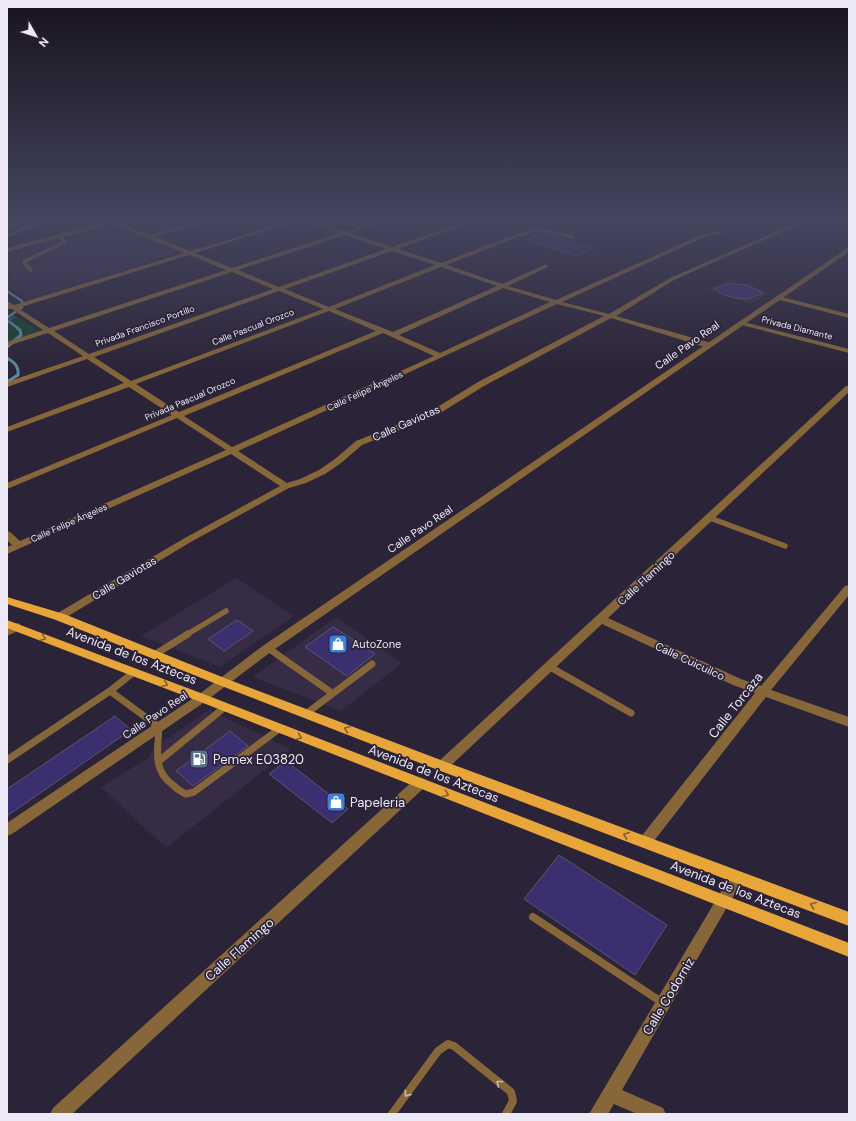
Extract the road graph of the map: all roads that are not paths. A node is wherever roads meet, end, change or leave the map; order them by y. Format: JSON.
{"nodes":[{"id":1,"x":119,"y":273,"type":"edge"},
{"id":2,"x":222,"y":273,"type":"edge"},
{"id":3,"x":240,"y":273,"type":"edge"},
{"id":4,"x":320,"y":273,"type":"edge"},
{"id":5,"x":422,"y":273,"type":"edge"},
{"id":6,"x":464,"y":273,"type":"edge"},
{"id":7,"x":530,"y":273,"type":"edge"},
{"id":8,"x":619,"y":273,"type":"edge"},
{"id":9,"x":684,"y":273,"type":"edge"},
{"id":10,"x":814,"y":273,"type":"edge"},
{"id":11,"x":503,"y":286,"type":"junction"},
{"id":12,"x":277,"y":289,"type":"junction"},
{"id":13,"x":778,"y":298,"type":"junction"},
{"id":14,"x":555,"y":303,"type":"junction"},
{"id":15,"x":9,"y":306,"type":"edge"},
{"id":16,"x":329,"y":309,"type":"junction"},
{"id":17,"x":610,"y":316,"type":"junction"},
{"id":18,"x":849,"y":316,"type":"edge"},
{"id":19,"x":740,"y":323,"type":"junction"},
{"id":20,"x":50,"y":330,"type":"junction"},
{"id":21,"x":382,"y":331,"type":"junction"},
{"id":22,"x":393,"y":335,"type":"junction"},
{"id":23,"x":7,"y":344,"type":"edge"},
{"id":24,"x":708,"y":345,"type":"junction"},
{"id":25,"x":849,"y":351,"type":"edge"},
{"id":26,"x":88,"y":356,"type":"junction"},
{"id":27,"x":440,"y":356,"type":"junction"},
{"id":28,"x":7,"y":384,"type":"edge"},
{"id":29,"x":130,"y":384,"type":"junction"},
{"id":30,"x":849,"y":388,"type":"edge"},
{"id":31,"x":177,"y":416,"type":"junction"},
{"id":32,"x":7,"y":430,"type":"edge"},
{"id":33,"x":230,"y":451,"type":"junction"},
{"id":34,"x":7,"y":486,"type":"edge"},
{"id":35,"x":286,"y":486,"type":"junction"},
{"id":36,"x":710,"y":518,"type":"junction"},
{"id":37,"x":7,"y":534,"type":"edge"},
{"id":38,"x":19,"y":546,"type":"junction"},
{"id":39,"x":785,"y":546,"type":"dead end"},
{"id":40,"x":7,"y":551,"type":"edge"},
{"id":41,"x":849,"y":588,"type":"edge"},
{"id":42,"x":7,"y":600,"type":"edge"},
{"id":43,"x":226,"y":611,"type":"dead end"},
{"id":44,"x":60,"y":617,"type":"junction"},
{"id":45,"x":601,"y":619,"type":"junction"},
{"id":46,"x":10,"y":628,"type":"edge"},
{"id":47,"x":268,"y":648,"type":"junction"},
{"id":48,"x":154,"y":655,"type":"junction"},
{"id":49,"x":372,"y":664,"type":"dead end"},
{"id":50,"x":550,"y":667,"type":"junction"},
{"id":51,"x":134,"y":672,"type":"junction"},
{"id":52,"x":223,"y":682,"type":"junction"},
{"id":53,"x":110,"y":691,"type":"junction"},
{"id":54,"x":763,"y":692,"type":"junction"},
{"id":55,"x":332,"y":693,"type":"junction"},
{"id":56,"x":202,"y":698,"type":"junction"},
{"id":57,"x":225,"y":707,"type":"junction"},
{"id":58,"x":307,"y":713,"type":"junction"},
{"id":59,"x":631,"y":713,"type":"dead end"},
{"id":60,"x":849,"y":722,"type":"edge"},
{"id":61,"x":159,"y":727,"type":"junction"},
{"id":62,"x":279,"y":729,"type":"junction"},
{"id":63,"x":7,"y":760,"type":"edge"},
{"id":64,"x":159,"y":761,"type":"junction"},
{"id":65,"x":442,"y":766,"type":"junction"},
{"id":66,"x":420,"y":783,"type":"junction"},
{"id":67,"x":7,"y":830,"type":"edge"},
{"id":68,"x":645,"y":842,"type":"junction"},
{"id":69,"x":737,"y":877,"type":"junction"},
{"id":70,"x":725,"y":901,"type":"junction"},
{"id":71,"x":533,"y":917,"type":"dead end"},
{"id":72,"x":849,"y":919,"type":"edge"},
{"id":73,"x":849,"y":950,"type":"edge"},
{"id":74,"x":664,"y":1003,"type":"junction"},
{"id":75,"x":610,"y":1094,"type":"junction"},
{"id":76,"x":58,"y":1114,"type":"edge"},
{"id":77,"x":392,"y":1114,"type":"edge"},
{"id":78,"x":506,"y":1114,"type":"edge"},
{"id":79,"x":598,"y":1114,"type":"edge"},
{"id":80,"x":656,"y":1114,"type":"edge"}],
"edges":[{"from":1,"to":15,"type":"street"},
{"from":2,"to":20,"type":"street"},
{"from":3,"to":12,"type":"street"},
{"from":4,"to":12,"type":"street","name":"Privada Francisco Portillo"},
{"from":5,"to":16,"type":"street","name":"Calle Pascual Orozco"},
{"from":6,"to":11,"type":"street"},
{"from":7,"to":11,"type":"street"},
{"from":8,"to":14,"type":"street","name":"Calle Felipe Ángeles"},
{"from":9,"to":17,"type":"street","name":"Calle Gaviotas"},
{"from":10,"to":13,"type":"street","name":"Calle Pavo Real"},
{"from":11,"to":14,"type":"street"},
{"from":11,"to":22,"type":"street"},
{"from":12,"to":16,"type":"street"},
{"from":12,"to":26,"type":"street","name":"Privada Francisco Portillo"},
{"from":13,"to":18,"type":"street"},
{"from":13,"to":19,"type":"street","name":"Calle Pavo Real"},
{"from":14,"to":17,"type":"street"},
{"from":14,"to":27,"type":"street","name":"Calle Felipe Ángeles"},
{"from":15,"to":20,"type":"street"},
{"from":16,"to":21,"type":"street"},
{"from":16,"to":29,"type":"street","name":"Calle Pascual Orozco"},
{"from":17,"to":24,"type":"street"},
{"from":17,"to":35,"type":"street","name":"Calle Gaviotas"},
{"from":19,"to":24,"type":"street","name":"Calle Pavo Real"},
{"from":19,"to":25,"type":"street","name":"Privada Diamante"},
{"from":20,"to":23,"type":"street"},
{"from":20,"to":26,"type":"street"},
{"from":21,"to":22,"type":"street"},
{"from":21,"to":31,"type":"street","name":"Privada Pascual Orozco"},
{"from":22,"to":27,"type":"street"},
{"from":24,"to":47,"type":"street","name":"Calle Pavo Real"},
{"from":26,"to":28,"type":"street","name":"Privada Francisco Portillo"},
{"from":26,"to":29,"type":"street"},
{"from":27,"to":33,"type":"street","name":"Calle Felipe Ángeles"},
{"from":29,"to":31,"type":"street"},
{"from":29,"to":32,"type":"street","name":"Calle Pascual Orozco"},
{"from":30,"to":36,"type":"street","name":"Calle Flamingo"},
{"from":31,"to":33,"type":"street"},
{"from":31,"to":34,"type":"street","name":"Privada Pascual Orozco"},
{"from":33,"to":35,"type":"street"},
{"from":33,"to":38,"type":"street","name":"Calle Felipe Ángeles"},
{"from":35,"to":44,"type":"street","name":"Calle Gaviotas"},
{"from":36,"to":39,"type":"lane"},
{"from":36,"to":45,"type":"street","name":"Calle Flamingo"},
{"from":37,"to":38,"type":"street"},
{"from":38,"to":40,"type":"street","name":"Calle Felipe Ángeles"},
{"from":41,"to":54,"type":"street","name":"Calle Torcaza"},
{"from":42,"to":44,"type":"main road","name":"Avenida de los Aztecas"},
{"from":43,"to":48,"type":"lane"},
{"from":44,"to":48,"type":"main road","name":"Avenida de los Aztecas"},
{"from":45,"to":50,"type":"street","name":"Calle Flamingo"},
{"from":45,"to":54,"type":"street","name":"Calle Cuicuilco"},
{"from":46,"to":51,"type":"main road","name":"Avenida de los Aztecas","one_way":true},
{"from":47,"to":52,"type":"street","name":"Calle Pavo Real"},
{"from":47,"to":55,"type":"lane"},
{"from":48,"to":52,"type":"main road","name":"Avenida de los Aztecas"},
{"from":49,"to":55,"type":"lane"},
{"from":50,"to":59,"type":"lane"},
{"from":50,"to":65,"type":"street","name":"Calle Flamingo"},
{"from":51,"to":53,"type":"lane"},
{"from":51,"to":56,"type":"main road","name":"Avenida de los Aztecas","one_way":true},
{"from":52,"to":56,"type":"street","name":"Calle Pavo Real"},
{"from":52,"to":58,"type":"main road","name":"Avenida de los Aztecas"},
{"from":53,"to":61,"type":"lane"},
{"from":53,"to":63,"type":"lane"},
{"from":54,"to":60,"type":"street","name":"Calle Cuicuilco"},
{"from":54,"to":68,"type":"street","name":"Calle Torcaza"},
{"from":55,"to":58,"type":"lane"},
{"from":56,"to":57,"type":"main road","name":"Avenida de los Aztecas"},
{"from":56,"to":61,"type":"street","name":"Calle Pavo Real"},
{"from":57,"to":62,"type":"main road","name":"Avenida de los Aztecas"},
{"from":57,"to":64,"type":"lane"},
{"from":65,"to":58,"type":"main road","name":"Avenida de los Aztecas","one_way":true},
{"from":61,"to":64,"type":"lane"},
{"from":61,"to":67,"type":"street","name":"Calle Pavo Real"},
{"from":62,"to":64,"type":"lane"},
{"from":62,"to":66,"type":"main road","name":"Avenida de los Aztecas","one_way":true},
{"from":68,"to":65,"type":"main road","name":"Avenida de los Aztecas","one_way":true},
{"from":66,"to":70,"type":"main road","name":"Avenida de los Aztecas","one_way":true},
{"from":66,"to":76,"type":"street","name":"Calle Flamingo"},
{"from":68,"to":69,"type":"main road","name":"Avenida de los Aztecas"},
{"from":69,"to":70,"type":"street","name":"Calle Codorniz"},
{"from":72,"to":69,"type":"main road","name":"Avenida de los Aztecas","one_way":true},
{"from":70,"to":73,"type":"main road","name":"Avenida de los Aztecas"},
{"from":70,"to":74,"type":"street","name":"Calle Codorniz"},
{"from":71,"to":74,"type":"lane"},
{"from":74,"to":75,"type":"street","name":"Calle Codorniz"},
{"from":75,"to":79,"type":"street","name":"Calle Codorniz"},
{"from":75,"to":80,"type":"street"},
{"from":78,"to":77,"type":"lane","one_way":true}]}
